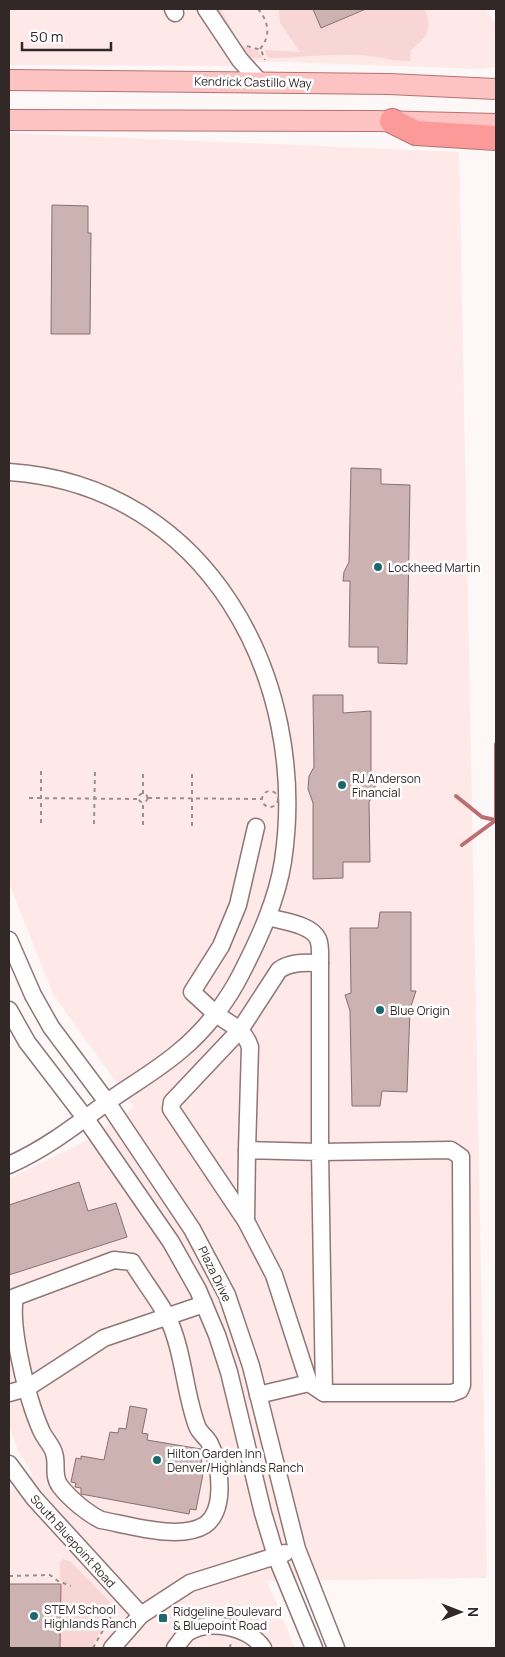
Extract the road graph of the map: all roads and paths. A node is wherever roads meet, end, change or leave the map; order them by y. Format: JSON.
{"nodes":[{"id":1,"x":206,"y":9,"type":"edge"},
{"id":2,"x":258,"y":9,"type":"edge"},
{"id":3,"x":259,"y":50,"type":"dead end"},
{"id":4,"x":9,"y":80,"type":"edge"},
{"id":5,"x":260,"y":82,"type":"junction"},
{"id":6,"x":496,"y":89,"type":"edge"},
{"id":7,"x":9,"y":120,"type":"edge"},
{"id":8,"x":392,"y":121,"type":"junction"},
{"id":9,"x":496,"y":124,"type":"edge"},
{"id":10,"x":496,"y":138,"type":"edge"},
{"id":11,"x":9,"y":472,"type":"edge"},
{"id":12,"x":41,"y":769,"type":"dead end"},
{"id":13,"x":95,"y":770,"type":"dead end"},
{"id":14,"x":143,"y":770,"type":"dead end"},
{"id":15,"x":192,"y":770,"type":"dead end"},
{"id":16,"x":143,"y":794,"type":"junction"},
{"id":17,"x":29,"y":798,"type":"dead end"},
{"id":18,"x":41,"y":798,"type":"junction"},
{"id":19,"x":95,"y":798,"type":"junction"},
{"id":20,"x":139,"y":798,"type":"junction"},
{"id":21,"x":148,"y":798,"type":"junction"},
{"id":22,"x":192,"y":798,"type":"junction"},
{"id":23,"x":262,"y":799,"type":"junction"},
{"id":24,"x":143,"y":803,"type":"junction"},
{"id":25,"x":41,"y":823,"type":"dead end"},
{"id":26,"x":94,"y":824,"type":"dead end"},
{"id":27,"x":143,"y":825,"type":"dead end"},
{"id":28,"x":192,"y":826,"type":"dead end"},
{"id":29,"x":256,"y":827,"type":"dead end"},
{"id":30,"x":268,"y":917,"type":"junction"},
{"id":31,"x":9,"y":940,"type":"edge"},
{"id":32,"x":320,"y":963,"type":"junction"},
{"id":33,"x":9,"y":1010,"type":"edge"},
{"id":34,"x":216,"y":1014,"type":"junction"},
{"id":35,"x":240,"y":1030,"type":"junction"},
{"id":36,"x":107,"y":1102,"type":"junction"},
{"id":37,"x":86,"y":1119,"type":"junction"},
{"id":38,"x":247,"y":1150,"type":"junction"},
{"id":39,"x":320,"y":1152,"type":"junction"},
{"id":40,"x":9,"y":1165,"type":"edge"},
{"id":41,"x":246,"y":1221,"type":"junction"},
{"id":42,"x":204,"y":1304,"type":"junction"},
{"id":43,"x":167,"y":1317,"type":"junction"},
{"id":44,"x":309,"y":1383,"type":"junction"},
{"id":45,"x":28,"y":1388,"type":"junction"},
{"id":46,"x":9,"y":1393,"type":"edge"},
{"id":47,"x":324,"y":1393,"type":"junction"},
{"id":48,"x":258,"y":1395,"type":"junction"},
{"id":49,"x":11,"y":1472,"type":"edge"},
{"id":50,"x":297,"y":1549,"type":"junction"},
{"id":51,"x":276,"y":1556,"type":"junction"},
{"id":52,"x":9,"y":1576,"type":"edge"},
{"id":53,"x":71,"y":1586,"type":"dead end"},
{"id":54,"x":115,"y":1604,"type":"dead end"},
{"id":55,"x":141,"y":1615,"type":"junction"},
{"id":56,"x":93,"y":1648,"type":"edge"},
{"id":57,"x":112,"y":1648,"type":"edge"},
{"id":58,"x":175,"y":1648,"type":"edge"},
{"id":59,"x":263,"y":1648,"type":"edge"},
{"id":60,"x":314,"y":1648,"type":"edge"},
{"id":61,"x":336,"y":1648,"type":"edge"}],
"edges":[{"from":1,"to":5,"type":"street"},
{"from":2,"to":3,"type":"path"},
{"from":4,"to":5,"type":"main road","name":"Kendrick Castillo Way"},
{"from":5,"to":6,"type":"main road","name":"Kendrick Castillo Way"},
{"from":7,"to":8,"type":"main road"},
{"from":8,"to":9,"type":"main road"},
{"from":8,"to":10,"type":"highway"},
{"from":11,"to":30,"type":"street"},
{"from":12,"to":18,"type":"path"},
{"from":13,"to":19,"type":"path"},
{"from":14,"to":16,"type":"path"},
{"from":15,"to":22,"type":"path"},
{"from":16,"to":20,"type":"path"},
{"from":16,"to":21,"type":"path"},
{"from":17,"to":18,"type":"path"},
{"from":18,"to":19,"type":"path"},
{"from":18,"to":25,"type":"path"},
{"from":19,"to":20,"type":"path"},
{"from":19,"to":26,"type":"path"},
{"from":20,"to":24,"type":"path"},
{"from":21,"to":22,"type":"path"},
{"from":21,"to":24,"type":"path"},
{"from":22,"to":23,"type":"path"},
{"from":22,"to":28,"type":"path"},
{"from":23,"to":23,"type":"path"},
{"from":24,"to":27,"type":"path"},
{"from":29,"to":34,"type":"street"},
{"from":30,"to":32,"type":"street"},
{"from":30,"to":34,"type":"street"},
{"from":31,"to":36,"type":"street","name":"Plaza Drive"},
{"from":32,"to":35,"type":"street"},
{"from":32,"to":39,"type":"street"},
{"from":33,"to":37,"type":"street","name":"Plaza Drive"},
{"from":34,"to":35,"type":"street"},
{"from":34,"to":36,"type":"street"},
{"from":35,"to":38,"type":"street"},
{"from":35,"to":41,"type":"street"},
{"from":36,"to":37,"type":"street"},
{"from":36,"to":48,"type":"street","name":"Plaza Drive"},
{"from":37,"to":40,"type":"street"},
{"from":37,"to":42,"type":"street","name":"Plaza Drive"},
{"from":38,"to":39,"type":"street"},
{"from":38,"to":41,"type":"street"},
{"from":39,"to":47,"type":"street"},
{"from":39,"to":47,"type":"street"},
{"from":41,"to":44,"type":"street"},
{"from":42,"to":43,"type":"street"},
{"from":42,"to":51,"type":"street","name":"Plaza Drive"},
{"from":43,"to":45,"type":"street"},
{"from":43,"to":45,"type":"street"},
{"from":43,"to":45,"type":"street"},
{"from":44,"to":47,"type":"street"},
{"from":44,"to":48,"type":"street"},
{"from":45,"to":46,"type":"street"},
{"from":48,"to":50,"type":"street","name":"Plaza Drive"},
{"from":49,"to":55,"type":"street","name":"South Bluepoint Road"},
{"from":50,"to":51,"type":"street"},
{"from":50,"to":61,"type":"street","name":"Plaza Drive"},
{"from":51,"to":55,"type":"street"},
{"from":51,"to":60,"type":"street","name":"Plaza Drive"},
{"from":52,"to":53,"type":"path"},
{"from":54,"to":56,"type":"path"},
{"from":55,"to":57,"type":"street"},
{"from":58,"to":59,"type":"street"}]}
